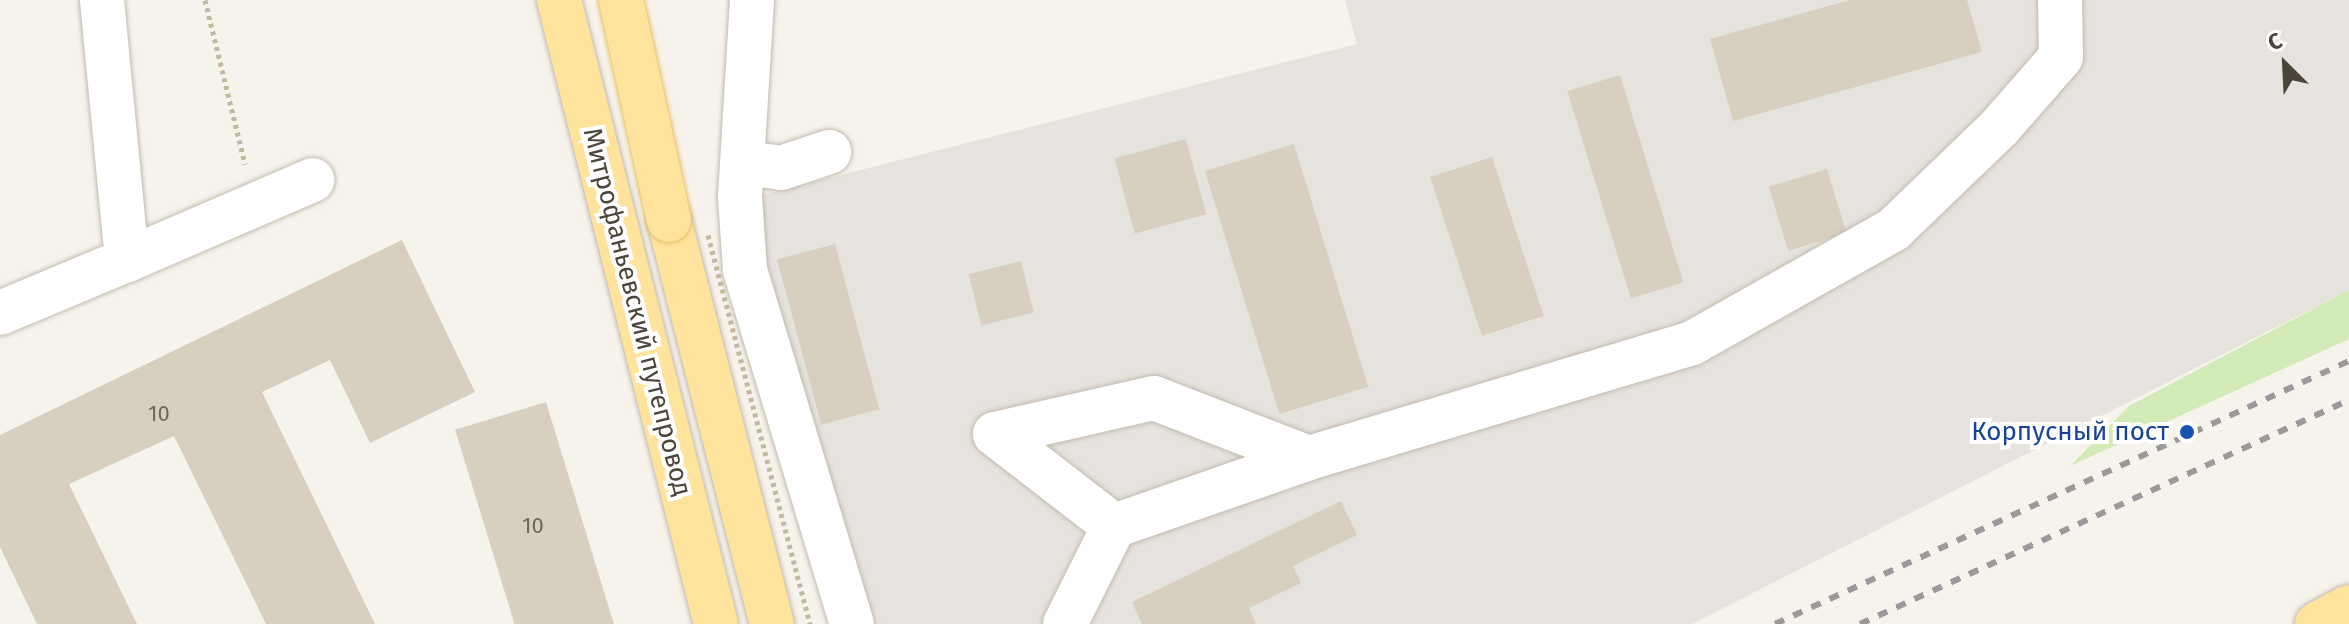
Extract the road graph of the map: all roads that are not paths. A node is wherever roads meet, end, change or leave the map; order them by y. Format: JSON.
{"nodes":[{"id":1,"x":102,"y":0,"type":"edge"},
{"id":2,"x":559,"y":0,"type":"edge"},
{"id":3,"x":621,"y":0,"type":"edge"},
{"id":4,"x":752,"y":0,"type":"edge"},
{"id":5,"x":2060,"y":0,"type":"edge"},
{"id":6,"x":829,"y":152,"type":"dead end"},
{"id":7,"x":743,"y":163,"type":"junction"},
{"id":8,"x":313,"y":180,"type":"dead end"},
{"id":9,"x":127,"y":260,"type":"junction"},
{"id":10,"x":0,"y":313,"type":"edge"},
{"id":11,"x":1309,"y":458,"type":"junction"},
{"id":12,"x":1114,"y":526,"type":"junction"},
{"id":13,"x":2349,"y":607,"type":"edge"},
{"id":14,"x":716,"y":624,"type":"edge"},
{"id":15,"x":772,"y":624,"type":"edge"},
{"id":16,"x":852,"y":624,"type":"edge"},
{"id":17,"x":1065,"y":624,"type":"edge"},
{"id":18,"x":2317,"y":624,"type":"edge"}],
"edges":[{"from":1,"to":9,"type":"street"},
{"from":2,"to":14,"type":"main road","name":"Митрофаньевский путепровод"},
{"from":3,"to":15,"type":"main road","name":"Митрофаньевский путепровод","bridge":true},
{"from":4,"to":7,"type":"street"},
{"from":5,"to":11,"type":"street"},
{"from":6,"to":7,"type":"street"},
{"from":7,"to":16,"type":"street"},
{"from":8,"to":9,"type":"street"},
{"from":9,"to":10,"type":"street"},
{"from":11,"to":12,"type":"street"},
{"from":11,"to":12,"type":"street"},
{"from":12,"to":17,"type":"street"},
{"from":13,"to":18,"type":"main road"}]}
